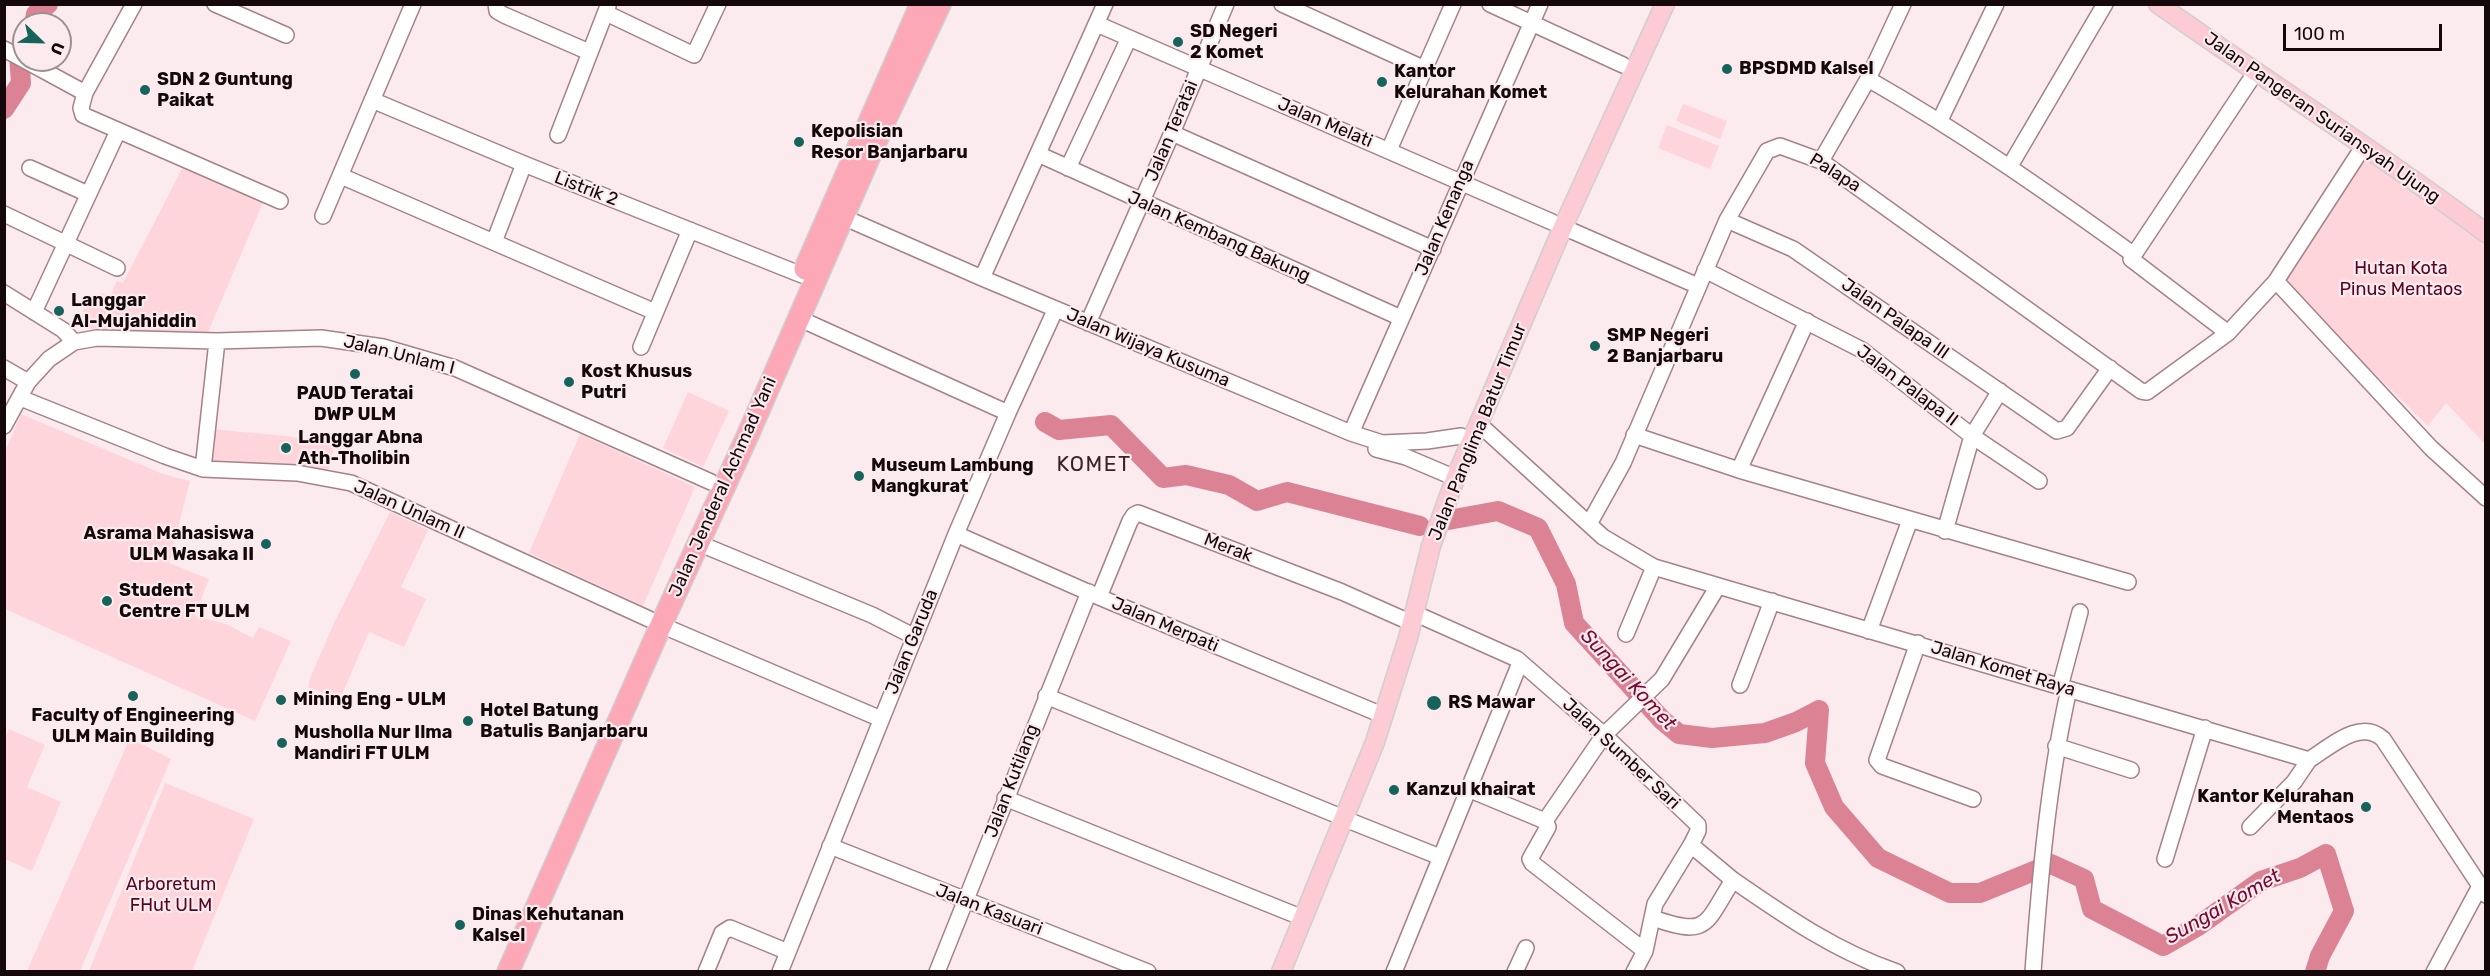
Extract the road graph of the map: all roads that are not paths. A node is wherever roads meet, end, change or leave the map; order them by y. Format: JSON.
{"nodes":[{"id":1,"x":134,"y":4,"type":"edge"},
{"id":2,"x":215,"y":4,"type":"edge"},
{"id":3,"x":413,"y":4,"type":"edge"},
{"id":4,"x":496,"y":4,"type":"edge"},
{"id":5,"x":718,"y":4,"type":"edge"},
{"id":6,"x":921,"y":4,"type":"edge"},
{"id":7,"x":940,"y":4,"type":"edge"},
{"id":8,"x":1105,"y":4,"type":"edge"},
{"id":9,"x":1226,"y":4,"type":"edge"},
{"id":10,"x":1282,"y":4,"type":"edge"},
{"id":11,"x":1453,"y":4,"type":"edge"},
{"id":12,"x":1490,"y":4,"type":"edge"},
{"id":13,"x":1540,"y":4,"type":"edge"},
{"id":14,"x":1652,"y":4,"type":"edge"},
{"id":15,"x":1665,"y":4,"type":"edge"},
{"id":16,"x":1903,"y":4,"type":"edge"},
{"id":17,"x":1996,"y":4,"type":"edge"},
{"id":18,"x":2105,"y":4,"type":"edge"},
{"id":19,"x":2158,"y":4,"type":"edge"},
{"id":20,"x":607,"y":9,"type":"edge"},
{"id":21,"x":1532,"y":23,"type":"junction"},
{"id":22,"x":1097,"y":24,"type":"junction"},
{"id":23,"x":286,"y":35,"type":"dead end"},
{"id":24,"x":1129,"y":38,"type":"junction"},
{"id":25,"x":9,"y":51,"type":"edge"},
{"id":26,"x":589,"y":52,"type":"junction"},
{"id":27,"x":1623,"y":65,"type":"junction"},
{"id":28,"x":1425,"y":69,"type":"junction"},
{"id":29,"x":1198,"y":70,"type":"junction"},
{"id":30,"x":2254,"y":73,"type":"junction"},
{"id":31,"x":1868,"y":79,"type":"junction"},
{"id":32,"x":85,"y":93,"type":"junction"},
{"id":33,"x":372,"y":100,"type":"junction"},
{"id":34,"x":1614,"y":100,"type":"junction"},
{"id":35,"x":882,"y":110,"type":"junction"},
{"id":36,"x":1940,"y":120,"type":"junction"},
{"id":37,"x":117,"y":131,"type":"junction"},
{"id":38,"x":1172,"y":133,"type":"junction"},
{"id":39,"x":558,"y":135,"type":"dead end"},
{"id":40,"x":2363,"y":147,"type":"junction"},
{"id":41,"x":1389,"y":150,"type":"junction"},
{"id":42,"x":1038,"y":154,"type":"junction"},
{"id":43,"x":1821,"y":161,"type":"junction"},
{"id":44,"x":524,"y":164,"type":"junction"},
{"id":45,"x":2010,"y":166,"type":"junction"},
{"id":46,"x":30,"y":168,"type":"dead end"},
{"id":47,"x":1068,"y":168,"type":"junction"},
{"id":48,"x":341,"y":176,"type":"junction"},
{"id":49,"x":1461,"y":181,"type":"junction"},
{"id":50,"x":88,"y":194,"type":"junction"},
{"id":51,"x":280,"y":201,"type":"dead end"},
{"id":52,"x":1141,"y":202,"type":"junction"},
{"id":53,"x":4,"y":214,"type":"edge"},
{"id":54,"x":323,"y":216,"type":"dead end"},
{"id":55,"x":842,"y":220,"type":"junction"},
{"id":56,"x":1727,"y":220,"type":"junction"},
{"id":57,"x":1557,"y":225,"type":"junction"},
{"id":58,"x":690,"y":230,"type":"junction"},
{"id":59,"x":2486,"y":233,"type":"edge"},
{"id":60,"x":494,"y":242,"type":"junction"},
{"id":61,"x":67,"y":243,"type":"junction"},
{"id":62,"x":1432,"y":249,"type":"junction"},
{"id":63,"x":911,"y":252,"type":"junction"},
{"id":64,"x":2133,"y":257,"type":"junction"},
{"id":65,"x":117,"y":268,"type":"dead end"},
{"id":66,"x":1705,"y":270,"type":"junction"},
{"id":67,"x":802,"y":275,"type":"junction"},
{"id":68,"x":982,"y":278,"type":"junction"},
{"id":69,"x":2276,"y":281,"type":"junction"},
{"id":70,"x":1698,"y":286,"type":"junction"},
{"id":71,"x":4,"y":293,"type":"edge"},
{"id":72,"x":34,"y":312,"type":"junction"},
{"id":73,"x":655,"y":312,"type":"junction"},
{"id":74,"x":1052,"y":317,"type":"junction"},
{"id":75,"x":798,"y":318,"type":"junction"},
{"id":76,"x":1401,"y":318,"type":"junction"},
{"id":77,"x":1806,"y":321,"type":"junction"},
{"id":78,"x":1088,"y":323,"type":"junction"},
{"id":79,"x":2228,"y":333,"type":"junction"},
{"id":80,"x":217,"y":341,"type":"junction"},
{"id":81,"x":74,"y":342,"type":"junction"},
{"id":82,"x":640,"y":347,"type":"dead end"},
{"id":83,"x":4,"y":368,"type":"edge"},
{"id":84,"x":2110,"y":368,"type":"junction"},
{"id":85,"x":1209,"y":378,"type":"junction"},
{"id":86,"x":28,"y":382,"type":"junction"},
{"id":87,"x":761,"y":387,"type":"junction"},
{"id":88,"x":2000,"y":391,"type":"junction"},
{"id":89,"x":14,"y":404,"type":"edge"},
{"id":90,"x":1008,"y":413,"type":"junction"},
{"id":91,"x":1479,"y":424,"type":"junction"},
{"id":92,"x":4,"y":426,"type":"edge"},
{"id":93,"x":1351,"y":433,"type":"junction"},
{"id":94,"x":1634,"y":435,"type":"junction"},
{"id":95,"x":1972,"y":435,"type":"junction"},
{"id":96,"x":1461,"y":436,"type":"junction"},
{"id":97,"x":733,"y":451,"type":"junction"},
{"id":98,"x":204,"y":469,"type":"junction"},
{"id":99,"x":1739,"y":470,"type":"junction"},
{"id":100,"x":1446,"y":474,"type":"junction"},
{"id":101,"x":711,"y":482,"type":"junction"},
{"id":102,"x":2039,"y":482,"type":"dead end"},
{"id":103,"x":2486,"y":498,"type":"edge"},
{"id":104,"x":1910,"y":520,"type":"junction"},
{"id":105,"x":1589,"y":524,"type":"junction"},
{"id":106,"x":1945,"y":531,"type":"junction"},
{"id":107,"x":956,"y":534,"type":"junction"},
{"id":108,"x":698,"y":543,"type":"junction"},
{"id":109,"x":1654,"y":567,"type":"junction"},
{"id":110,"x":2128,"y":582,"type":"dead end"},
{"id":111,"x":1718,"y":586,"type":"junction"},
{"id":112,"x":1094,"y":595,"type":"junction"},
{"id":113,"x":1772,"y":601,"type":"junction"},
{"id":114,"x":2080,"y":612,"type":"dead end"},
{"id":115,"x":1409,"y":616,"type":"junction"},
{"id":116,"x":655,"y":622,"type":"junction"},
{"id":117,"x":1869,"y":631,"type":"junction"},
{"id":118,"x":1626,"y":634,"type":"dead end"},
{"id":119,"x":915,"y":636,"type":"junction"},
{"id":120,"x":1918,"y":643,"type":"junction"},
{"id":121,"x":1520,"y":663,"type":"junction"},
{"id":122,"x":1740,"y":685,"type":"dead end"},
{"id":123,"x":2065,"y":688,"type":"junction"},
{"id":124,"x":1046,"y":696,"type":"junction"},
{"id":125,"x":1375,"y":712,"type":"junction"},
{"id":126,"x":881,"y":719,"type":"junction"},
{"id":127,"x":2205,"y":728,"type":"junction"},
{"id":128,"x":1604,"y":735,"type":"junction"},
{"id":129,"x":2056,"y":746,"type":"junction"},
{"id":130,"x":2309,"y":760,"type":"junction"},
{"id":131,"x":2131,"y":770,"type":"dead end"},
{"id":132,"x":1468,"y":789,"type":"junction"},
{"id":133,"x":1005,"y":798,"type":"junction"},
{"id":134,"x":1973,"y":799,"type":"dead end"},
{"id":135,"x":1340,"y":817,"type":"junction"},
{"id":136,"x":1545,"y":821,"type":"junction"},
{"id":137,"x":2250,"y":827,"type":"dead end"},
{"id":138,"x":1691,"y":845,"type":"junction"},
{"id":139,"x":830,"y":846,"type":"junction"},
{"id":140,"x":1440,"y":857,"type":"junction"},
{"id":141,"x":2165,"y":859,"type":"dead end"},
{"id":142,"x":1733,"y":880,"type":"junction"},
{"id":143,"x":1311,"y":885,"type":"junction"},
{"id":144,"x":2483,"y":891,"type":"edge"},
{"id":145,"x":965,"y":901,"type":"junction"},
{"id":146,"x":1293,"y":914,"type":"junction"},
{"id":147,"x":1653,"y":918,"type":"junction"},
{"id":148,"x":1526,"y":948,"type":"dead end"},
{"id":149,"x":1645,"y":951,"type":"junction"},
{"id":150,"x":788,"y":952,"type":"junction"},
{"id":151,"x":492,"y":972,"type":"edge"},
{"id":152,"x":507,"y":972,"type":"edge"},
{"id":153,"x":706,"y":972,"type":"edge"},
{"id":154,"x":780,"y":972,"type":"edge"},
{"id":155,"x":937,"y":972,"type":"edge"},
{"id":156,"x":1148,"y":972,"type":"edge"},
{"id":157,"x":1270,"y":972,"type":"edge"},
{"id":158,"x":1281,"y":972,"type":"edge"},
{"id":159,"x":1394,"y":972,"type":"edge"},
{"id":160,"x":1515,"y":972,"type":"edge"},
{"id":161,"x":1634,"y":972,"type":"edge"},
{"id":162,"x":1897,"y":972,"type":"edge"},
{"id":163,"x":2032,"y":972,"type":"edge"},
{"id":164,"x":2434,"y":972,"type":"edge"}],
"edges":[{"from":1,"to":32,"type":"street"},
{"from":2,"to":23,"type":"street"},
{"from":3,"to":33,"type":"street"},
{"from":4,"to":26,"type":"street"},
{"from":5,"to":20,"type":"street"},
{"from":6,"to":35,"type":"highway","name":"Jalan Jenderal Achmad Yani"},
{"from":7,"to":35,"type":"highway","name":"Jalan Jenderal Achmad Yani"},
{"from":8,"to":22,"type":"street"},
{"from":9,"to":29,"type":"street","name":"Jalan Teratai"},
{"from":10,"to":28,"type":"street"},
{"from":11,"to":28,"type":"street"},
{"from":12,"to":21,"type":"street"},
{"from":13,"to":21,"type":"street","name":"Jalan Kenanga"},
{"from":14,"to":27,"type":"main road","name":"Jalan Panglima Batur Timur"},
{"from":15,"to":34,"type":"main road","name":"Jalan Panglima Batur Timur"},
{"from":16,"to":31,"type":"street"},
{"from":17,"to":36,"type":"street"},
{"from":18,"to":45,"type":"street"},
{"from":19,"to":30,"type":"main road","name":"Jalan Pangeran Suriansyah Ujung"},
{"from":20,"to":26,"type":"street"},
{"from":21,"to":27,"type":"street"},
{"from":21,"to":49,"type":"street","name":"Jalan Kenanga"},
{"from":22,"to":24,"type":"street","name":"Jalan Melati"},
{"from":22,"to":42,"type":"street"},
{"from":24,"to":29,"type":"street","name":"Jalan Melati"},
{"from":24,"to":47,"type":"street"},
{"from":25,"to":32,"type":"street"},
{"from":26,"to":39,"type":"street"},
{"from":27,"to":34,"type":"main road","name":"Jalan Panglima Batur Timur"},
{"from":28,"to":41,"type":"street"},
{"from":29,"to":38,"type":"street","name":"Jalan Teratai"},
{"from":29,"to":41,"type":"street","name":"Jalan Melati"},
{"from":30,"to":40,"type":"main road","name":"Jalan Pangeran Suriansyah Ujung"},
{"from":30,"to":64,"type":"street"},
{"from":31,"to":36,"type":"street"},
{"from":31,"to":43,"type":"street"},
{"from":32,"to":37,"type":"street"},
{"from":33,"to":44,"type":"street","name":"Listrik 2"},
{"from":33,"to":48,"type":"street"},
{"from":34,"to":57,"type":"main road","name":"Jalan Panglima Batur Timur"},
{"from":35,"to":55,"type":"highway","name":"Jalan Jenderal Achmad Yani"},
{"from":35,"to":67,"type":"highway","name":"Jalan Jenderal Achmad Yani"},
{"from":36,"to":45,"type":"street"},
{"from":37,"to":50,"type":"street"},
{"from":37,"to":51,"type":"street"},
{"from":38,"to":52,"type":"street","name":"Jalan Teratai"},
{"from":38,"to":62,"type":"street"},
{"from":40,"to":59,"type":"main road","name":"Jalan Pangeran Suriansyah Ujung"},
{"from":40,"to":69,"type":"street"},
{"from":41,"to":49,"type":"street","name":"Jalan Melati"},
{"from":42,"to":47,"type":"street","name":"Jalan Kembang Bakung"},
{"from":42,"to":68,"type":"street"},
{"from":43,"to":56,"type":"street","name":"Palapa"},
{"from":43,"to":84,"type":"street","name":"Palapa"},
{"from":44,"to":58,"type":"street","name":"Listrik 2"},
{"from":44,"to":60,"type":"street"},
{"from":45,"to":64,"type":"street"},
{"from":46,"to":50,"type":"street"},
{"from":47,"to":52,"type":"street","name":"Jalan Kembang Bakung"},
{"from":48,"to":54,"type":"street"},
{"from":48,"to":60,"type":"street"},
{"from":49,"to":57,"type":"street","name":"Jalan Melati"},
{"from":49,"to":62,"type":"street","name":"Jalan Kenanga"},
{"from":50,"to":61,"type":"street"},
{"from":52,"to":76,"type":"street","name":"Jalan Kembang Bakung"},
{"from":52,"to":78,"type":"street","name":"Jalan Teratai"},
{"from":53,"to":61,"type":"street"},
{"from":55,"to":63,"type":"street","name":"Jalan Wijaya Kusuma"},
{"from":55,"to":75,"type":"highway","name":"Jalan Jenderal Achmad Yani"},
{"from":56,"to":66,"type":"street","name":"Palapa"},
{"from":56,"to":88,"type":"street","name":"Jalan Palapa III"},
{"from":57,"to":70,"type":"street","name":"Jalan Melati"},
{"from":57,"to":91,"type":"main road","name":"Jalan Panglima Batur Timur"},
{"from":57,"to":96,"type":"main road","name":"Jalan Panglima Batur Timur"},
{"from":58,"to":67,"type":"street","name":"Listrik 2"},
{"from":58,"to":73,"type":"street"},
{"from":60,"to":73,"type":"street"},
{"from":61,"to":65,"type":"street"},
{"from":61,"to":72,"type":"street"},
{"from":62,"to":76,"type":"street","name":"Jalan Kenanga"},
{"from":63,"to":68,"type":"street","name":"Jalan Wijaya Kusuma"},
{"from":63,"to":74,"type":"street","name":"Jalan Wijaya Kusuma"},
{"from":64,"to":79,"type":"street"},
{"from":66,"to":70,"type":"street","name":"Palapa"},
{"from":66,"to":77,"type":"street","name":"Jalan Palapa II"},
{"from":67,"to":87,"type":"highway","name":"Jalan Jenderal Achmad Yani"},
{"from":68,"to":78,"type":"street","name":"Jalan Wijaya Kusuma"},
{"from":69,"to":79,"type":"street"},
{"from":69,"to":103,"type":"street"},
{"from":70,"to":94,"type":"street","name":"Palapa"},
{"from":71,"to":72,"type":"street"},
{"from":72,"to":81,"type":"street"},
{"from":73,"to":82,"type":"street"},
{"from":74,"to":85,"type":"street","name":"Jalan Wijaya Kusuma"},
{"from":74,"to":90,"type":"street","name":"Jalan Garuda"},
{"from":75,"to":87,"type":"highway","name":"Jalan Jenderal Achmad Yani"},
{"from":75,"to":90,"type":"street"},
{"from":76,"to":93,"type":"street","name":"Jalan Kenanga"},
{"from":77,"to":95,"type":"street","name":"Jalan Palapa II"},
{"from":77,"to":99,"type":"street"},
{"from":78,"to":85,"type":"street","name":"Jalan Wijaya Kusuma"},
{"from":79,"to":84,"type":"street","name":"Palapa"},
{"from":80,"to":81,"type":"street","name":"Jalan Unlam I"},
{"from":80,"to":98,"type":"street"},
{"from":80,"to":101,"type":"street","name":"Jalan Unlam I"},
{"from":81,"to":86,"type":"street","name":"Jalan Unlam I"},
{"from":83,"to":86,"type":"street"},
{"from":84,"to":88,"type":"street","name":"Jalan Palapa III"},
{"from":85,"to":93,"type":"street","name":"Jalan Wijaya Kusuma"},
{"from":85,"to":100,"type":"street","name":"Jalan Wijaya Kusuma"},
{"from":86,"to":89,"type":"street","name":"Jalan Unlam I"},
{"from":87,"to":97,"type":"highway","name":"Jalan Jenderal Achmad Yani"},
{"from":88,"to":95,"type":"street"},
{"from":89,"to":92,"type":"street","name":"Jalan Unlam I"},
{"from":89,"to":98,"type":"street","name":"Jalan Unlam II"},
{"from":90,"to":107,"type":"street","name":"Jalan Garuda"},
{"from":91,"to":105,"type":"street","name":"Jalan Komet Raya"},
{"from":91,"to":115,"type":"main road","name":"Jalan Panglima Batur Timur"},
{"from":93,"to":96,"type":"street","name":"Jalan Wijaya Kusuma"},
{"from":94,"to":99,"type":"street"},
{"from":94,"to":105,"type":"street","name":"Palapa"},
{"from":95,"to":102,"type":"street","name":"Jalan Palapa II"},
{"from":95,"to":106,"type":"street"},
{"from":96,"to":100,"type":"main road","name":"Jalan Panglima Batur Timur"},
{"from":97,"to":101,"type":"highway","name":"Jalan Jenderal Achmad Yani"},
{"from":97,"to":108,"type":"highway","name":"Jalan Jenderal Achmad Yani"},
{"from":98,"to":116,"type":"street","name":"Jalan Unlam II"},
{"from":99,"to":104,"type":"street"},
{"from":100,"to":115,"type":"main road","name":"Jalan Panglima Batur Timur"},
{"from":101,"to":116,"type":"highway","name":"Jalan Jenderal Achmad Yani"},
{"from":104,"to":106,"type":"street"},
{"from":104,"to":117,"type":"street"},
{"from":105,"to":109,"type":"street","name":"Jalan Komet Raya"},
{"from":106,"to":110,"type":"street"},
{"from":107,"to":112,"type":"street","name":"Jalan Merpati"},
{"from":107,"to":119,"type":"street","name":"Jalan Garuda"},
{"from":108,"to":116,"type":"highway","name":"Jalan Jenderal Achmad Yani"},
{"from":108,"to":119,"type":"street"},
{"from":109,"to":111,"type":"street","name":"Jalan Komet Raya"},
{"from":109,"to":118,"type":"street"},
{"from":111,"to":113,"type":"street","name":"Jalan Komet Raya"},
{"from":111,"to":128,"type":"street"},
{"from":112,"to":115,"type":"street","name":"Merak"},
{"from":112,"to":124,"type":"street","name":"Jalan Kutilang"},
{"from":112,"to":125,"type":"street","name":"Jalan Merpati"},
{"from":113,"to":117,"type":"street","name":"Jalan Komet Raya"},
{"from":113,"to":122,"type":"street"},
{"from":114,"to":123,"type":"street"},
{"from":115,"to":121,"type":"street","name":"Jalan Sumber Sari"},
{"from":115,"to":125,"type":"main road","name":"Jalan Panglima Batur Timur"},
{"from":115,"to":135,"type":"main road","name":"Jalan Panglima Batur Timur"},
{"from":116,"to":126,"type":"street","name":"Jalan Unlam II"},
{"from":116,"to":151,"type":"highway","name":"Jalan Jenderal Achmad Yani"},
{"from":116,"to":152,"type":"highway","name":"Jalan Jenderal Achmad Yani"},
{"from":117,"to":120,"type":"street","name":"Jalan Komet Raya"},
{"from":119,"to":126,"type":"street","name":"Jalan Garuda"},
{"from":120,"to":123,"type":"street","name":"Jalan Komet Raya"},
{"from":120,"to":134,"type":"street"},
{"from":121,"to":128,"type":"street","name":"Jalan Sumber Sari"},
{"from":121,"to":132,"type":"street"},
{"from":123,"to":127,"type":"street","name":"Jalan Komet Raya"},
{"from":123,"to":129,"type":"street"},
{"from":124,"to":133,"type":"street","name":"Jalan Kutilang"},
{"from":124,"to":135,"type":"street"},
{"from":125,"to":135,"type":"main road","name":"Jalan Panglima Batur Timur"},
{"from":126,"to":139,"type":"street","name":"Jalan Garuda"},
{"from":127,"to":130,"type":"street","name":"Jalan Komet Raya"},
{"from":127,"to":141,"type":"street"},
{"from":128,"to":136,"type":"street"},
{"from":128,"to":138,"type":"street","name":"Jalan Sumber Sari"},
{"from":129,"to":131,"type":"street"},
{"from":129,"to":163,"type":"street"},
{"from":130,"to":137,"type":"street"},
{"from":130,"to":144,"type":"street"},
{"from":132,"to":136,"type":"street"},
{"from":132,"to":140,"type":"street"},
{"from":133,"to":145,"type":"street","name":"Jalan Kutilang"},
{"from":133,"to":146,"type":"street"},
{"from":135,"to":140,"type":"street"},
{"from":135,"to":143,"type":"main road","name":"Jalan Panglima Batur Timur"},
{"from":136,"to":149,"type":"street"},
{"from":138,"to":142,"type":"street"},
{"from":138,"to":147,"type":"street"},
{"from":139,"to":145,"type":"street","name":"Jalan Kasuari"},
{"from":139,"to":150,"type":"street","name":"Jalan Garuda"},
{"from":140,"to":159,"type":"street"},
{"from":142,"to":147,"type":"street"},
{"from":142,"to":162,"type":"street"},
{"from":143,"to":146,"type":"main road","name":"Jalan Panglima Batur Timur"},
{"from":143,"to":158,"type":"main road","name":"Jalan Panglima Batur Timur"},
{"from":144,"to":164,"type":"street"},
{"from":145,"to":155,"type":"street","name":"Jalan Kutilang"},
{"from":145,"to":156,"type":"street","name":"Jalan Kasuari"},
{"from":146,"to":157,"type":"main road","name":"Jalan Panglima Batur Timur"},
{"from":147,"to":149,"type":"street"},
{"from":148,"to":160,"type":"street"},
{"from":149,"to":161,"type":"street"},
{"from":150,"to":153,"type":"street"},
{"from":150,"to":154,"type":"street","name":"Jalan Garuda"}]}
